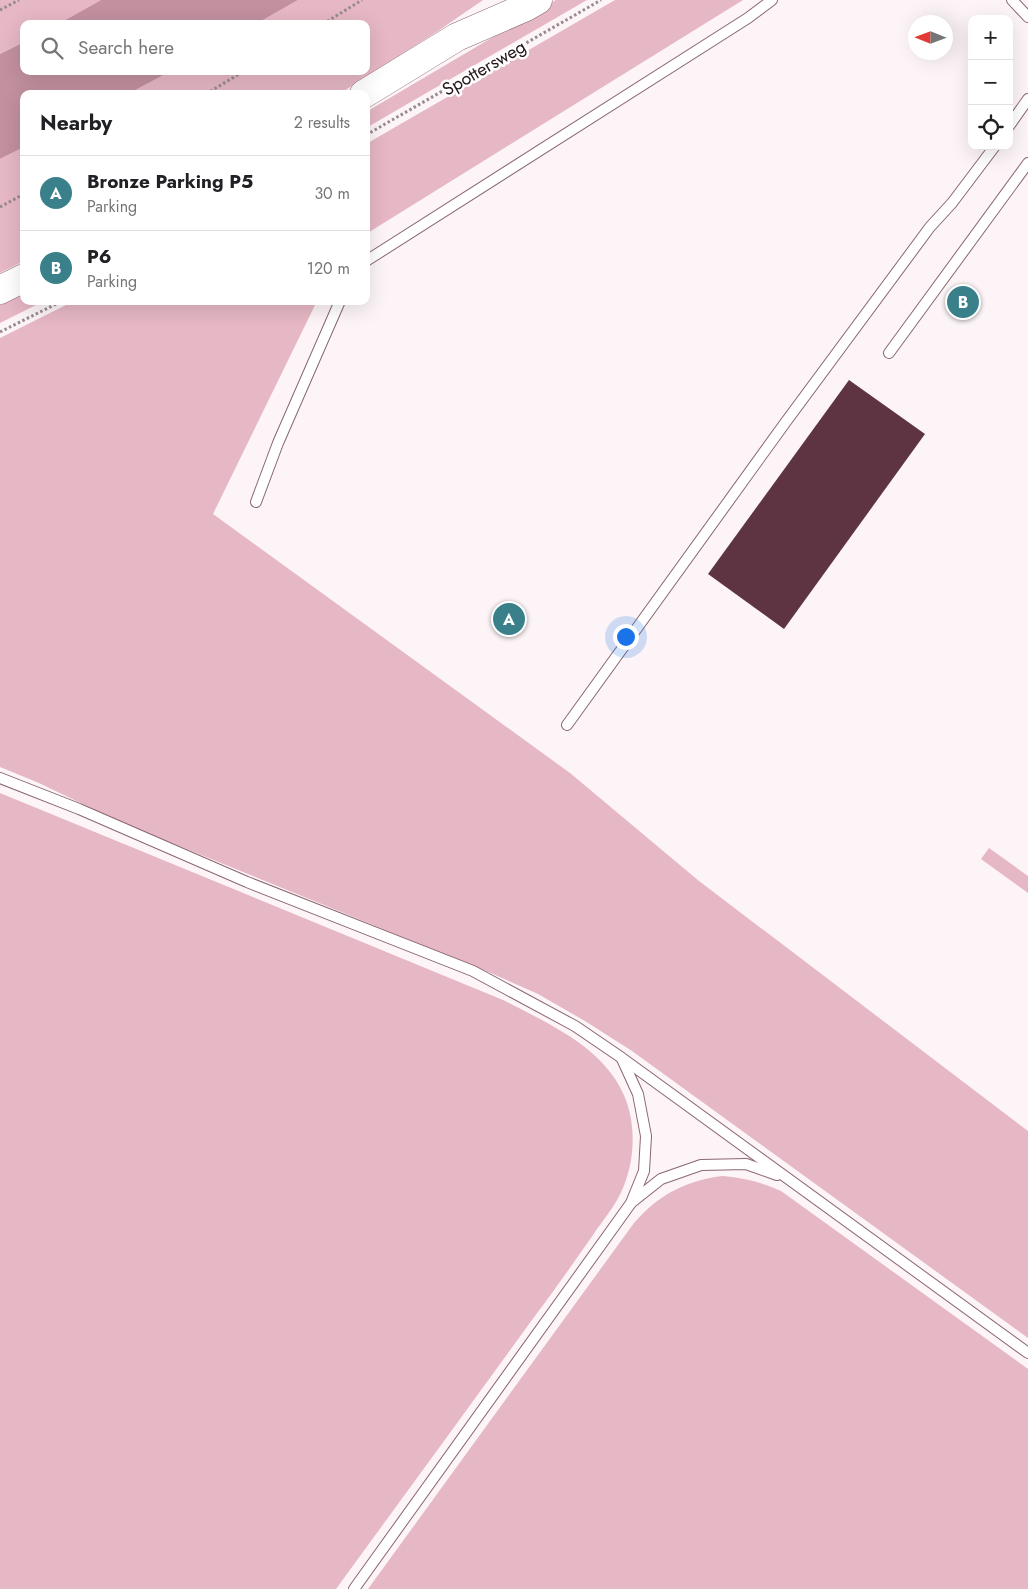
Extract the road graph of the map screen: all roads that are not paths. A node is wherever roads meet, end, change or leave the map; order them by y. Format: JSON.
{"nodes":[{"id":1,"x":499,"y":0,"type":"edge"},
{"id":2,"x":538,"y":0,"type":"edge"},
{"id":3,"x":772,"y":0,"type":"edge"},
{"id":4,"x":1012,"y":0,"type":"edge"},
{"id":5,"x":1028,"y":17,"type":"edge"},
{"id":6,"x":457,"y":37,"type":"junction"},
{"id":7,"x":370,"y":90,"type":"edge"},
{"id":8,"x":1028,"y":99,"type":"edge"},
{"id":9,"x":1013,"y":120,"type":"edge"},
{"id":10,"x":992,"y":150,"type":"edge"},
{"id":11,"x":1028,"y":163,"type":"edge"},
{"id":12,"x":370,"y":259,"type":"edge"},
{"id":13,"x":20,"y":280,"type":"edge"},
{"id":14,"x":0,"y":290,"type":"edge"},
{"id":15,"x":338,"y":305,"type":"edge"},
{"id":16,"x":889,"y":353,"type":"dead end"},
{"id":17,"x":256,"y":502,"type":"dead end"},
{"id":18,"x":566,"y":726,"type":"dead end"},
{"id":19,"x":0,"y":778,"type":"edge"},
{"id":20,"x":622,"y":1058,"type":"junction"},
{"id":21,"x":789,"y":1179,"type":"junction"},
{"id":22,"x":631,"y":1203,"type":"junction"},
{"id":23,"x":1028,"y":1353,"type":"edge"},
{"id":24,"x":354,"y":1589,"type":"edge"}],
"edges":[{"from":1,"to":6,"type":"main road","name":"Spottersweg"},
{"from":2,"to":6,"type":"main road","name":"Spottersweg"},
{"from":3,"to":12,"type":"lane"},
{"from":4,"to":5,"type":"lane"},
{"from":6,"to":7,"type":"main road","name":"Spottersweg"},
{"from":8,"to":9,"type":"lane"},
{"from":10,"to":18,"type":"lane"},
{"from":11,"to":16,"type":"lane"},
{"from":13,"to":14,"type":"main road"},
{"from":15,"to":17,"type":"lane"},
{"from":19,"to":20,"type":"lane"},
{"from":20,"to":21,"type":"lane"},
{"from":20,"to":22,"type":"lane"},
{"from":21,"to":22,"type":"lane"},
{"from":21,"to":23,"type":"lane"},
{"from":22,"to":24,"type":"lane"}]}
